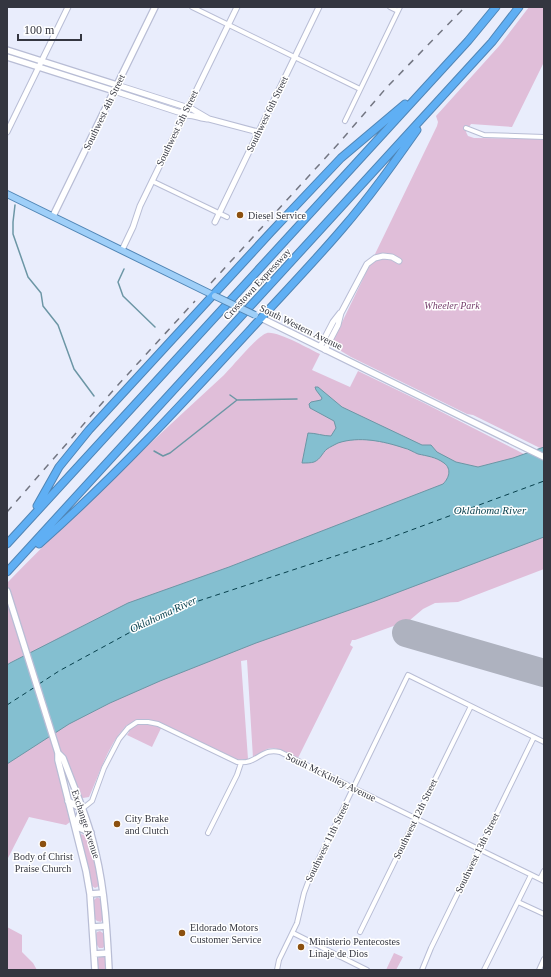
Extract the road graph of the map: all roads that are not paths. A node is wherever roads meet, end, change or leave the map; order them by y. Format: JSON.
{"nodes":[{"id":1,"x":68,"y":7,"type":"edge"},
{"id":2,"x":155,"y":7,"type":"edge"},
{"id":3,"x":192,"y":7,"type":"edge"},
{"id":4,"x":237,"y":7,"type":"edge"},
{"id":5,"x":318,"y":7,"type":"edge"},
{"id":6,"x":390,"y":7,"type":"edge"},
{"id":7,"x":496,"y":7,"type":"edge"},
{"id":8,"x":519,"y":7,"type":"edge"},
{"id":9,"x":399,"y":9,"type":"edge"},
{"id":10,"x":228,"y":25,"type":"junction"},
{"id":11,"x":7,"y":50,"type":"edge"},
{"id":12,"x":7,"y":57,"type":"edge"},
{"id":13,"x":294,"y":57,"type":"junction"},
{"id":14,"x":42,"y":61,"type":"junction"},
{"id":15,"x":38,"y":67,"type":"junction"},
{"id":16,"x":117,"y":85,"type":"junction"},
{"id":17,"x":426,"y":87,"type":"junction"},
{"id":18,"x":360,"y":90,"type":"junction"},
{"id":19,"x":114,"y":91,"type":"junction"},
{"id":20,"x":188,"y":107,"type":"junction"},
{"id":21,"x":430,"y":110,"type":"junction"},
{"id":22,"x":183,"y":116,"type":"junction"},
{"id":23,"x":209,"y":119,"type":"junction"},
{"id":24,"x":345,"y":121,"type":"dead end"},
{"id":25,"x":466,"y":128,"type":"dead end"},
{"id":26,"x":7,"y":132,"type":"edge"},
{"id":27,"x":258,"y":132,"type":"junction"},
{"id":28,"x":544,"y":137,"type":"edge"},
{"id":29,"x":152,"y":182,"type":"junction"},
{"id":30,"x":7,"y":194,"type":"edge"},
{"id":31,"x":219,"y":213,"type":"junction"},
{"id":32,"x":53,"y":216,"type":"junction"},
{"id":33,"x":227,"y":216,"type":"dead end"},
{"id":34,"x":215,"y":222,"type":"dead end"},
{"id":35,"x":122,"y":250,"type":"junction"},
{"id":36,"x":399,"y":261,"type":"dead end"},
{"id":37,"x":214,"y":295,"type":"junction"},
{"id":38,"x":258,"y":317,"type":"junction"},
{"id":39,"x":322,"y":349,"type":"junction"},
{"id":40,"x":544,"y":457,"type":"edge"},
{"id":41,"x":31,"y":517,"type":"junction"},
{"id":42,"x":7,"y":544,"type":"edge"},
{"id":43,"x":8,"y":572,"type":"edge"},
{"id":44,"x":7,"y":591,"type":"edge"},
{"id":45,"x":471,"y":706,"type":"junction"},
{"id":46,"x":534,"y":737,"type":"junction"},
{"id":47,"x":544,"y":742,"type":"edge"},
{"id":48,"x":58,"y":753,"type":"junction"},
{"id":49,"x":241,"y":763,"type":"junction"},
{"id":50,"x":354,"y":788,"type":"junction"},
{"id":51,"x":68,"y":801,"type":"junction"},
{"id":52,"x":82,"y":809,"type":"junction"},
{"id":53,"x":416,"y":818,"type":"junction"},
{"id":54,"x":75,"y":826,"type":"junction"},
{"id":55,"x":91,"y":833,"type":"junction"},
{"id":56,"x":208,"y":833,"type":"dead end"},
{"id":57,"x":479,"y":850,"type":"junction"},
{"id":58,"x":544,"y":872,"type":"edge"},
{"id":59,"x":531,"y":875,"type":"junction"},
{"id":60,"x":542,"y":880,"type":"edge"},
{"id":61,"x":103,"y":893,"type":"junction"},
{"id":62,"x":90,"y":894,"type":"junction"},
{"id":63,"x":518,"y":902,"type":"junction"},
{"id":64,"x":544,"y":914,"type":"edge"},
{"id":65,"x":106,"y":926,"type":"junction"},
{"id":66,"x":93,"y":927,"type":"junction"},
{"id":67,"x":360,"y":932,"type":"dead end"},
{"id":68,"x":293,"y":933,"type":"junction"},
{"id":69,"x":108,"y":953,"type":"junction"},
{"id":70,"x":94,"y":954,"type":"junction"},
{"id":71,"x":544,"y":959,"type":"edge"},
{"id":72,"x":95,"y":970,"type":"edge"},
{"id":73,"x":109,"y":970,"type":"edge"},
{"id":74,"x":277,"y":970,"type":"edge"},
{"id":75,"x":368,"y":970,"type":"edge"},
{"id":76,"x":422,"y":970,"type":"edge"},
{"id":77,"x":484,"y":970,"type":"edge"},
{"id":78,"x":539,"y":970,"type":"edge"}],
"edges":[{"from":1,"to":14,"type":"street"},
{"from":2,"to":16,"type":"main road","name":"Southwest 4th Street"},
{"from":3,"to":10,"type":"street"},
{"from":4,"to":10,"type":"street","name":"Southwest 5th Street"},
{"from":5,"to":13,"type":"street","name":"Southwest 6th Street"},
{"from":6,"to":9,"type":"street"},
{"from":7,"to":17,"type":"highway","name":"Crosstown Expressway"},
{"from":8,"to":21,"type":"highway","name":"Crosstown Expressway"},
{"from":9,"to":18,"type":"street"},
{"from":10,"to":13,"type":"street"},
{"from":10,"to":20,"type":"street","name":"Southwest 5th Street"},
{"from":11,"to":14,"type":"main road"},
{"from":12,"to":15,"type":"main road"},
{"from":13,"to":18,"type":"street"},
{"from":13,"to":27,"type":"street","name":"Southwest 6th Street"},
{"from":14,"to":15,"type":"street"},
{"from":14,"to":16,"type":"main road"},
{"from":15,"to":19,"type":"main road"},
{"from":15,"to":26,"type":"street"},
{"from":16,"to":19,"type":"main road","name":"Southwest 4th Street"},
{"from":16,"to":20,"type":"street"},
{"from":17,"to":37,"type":"highway"},
{"from":17,"to":41,"type":"highway","name":"Crosstown Expressway"},
{"from":18,"to":24,"type":"street"},
{"from":19,"to":20,"type":"street"},
{"from":19,"to":32,"type":"main road","name":"Southwest 4th Street"},
{"from":20,"to":22,"type":"street","name":"Southwest 5th Street"},
{"from":20,"to":23,"type":"street"},
{"from":21,"to":38,"type":"highway"},
{"from":21,"to":43,"type":"highway","name":"Crosstown Expressway"},
{"from":22,"to":23,"type":"street"},
{"from":22,"to":29,"type":"street","name":"Southwest 5th Street"},
{"from":23,"to":27,"type":"street"},
{"from":25,"to":28,"type":"street"},
{"from":27,"to":31,"type":"street","name":"Southwest 6th Street"},
{"from":29,"to":31,"type":"street"},
{"from":29,"to":35,"type":"street","name":"Southwest 5th Street"},
{"from":30,"to":32,"type":"main road","name":"South Western Avenue"},
{"from":31,"to":33,"type":"street"},
{"from":31,"to":34,"type":"street","name":"Southwest 6th Street"},
{"from":32,"to":35,"type":"main road","name":"South Western Avenue"},
{"from":35,"to":37,"type":"main road","name":"South Western Avenue"},
{"from":36,"to":39,"type":"street"},
{"from":37,"to":38,"type":"main road","name":"South Western Avenue","bridge":true},
{"from":37,"to":41,"type":"highway"},
{"from":38,"to":39,"type":"main road","name":"South Western Avenue"},
{"from":38,"to":43,"type":"highway"},
{"from":39,"to":40,"type":"main road","name":"South Western Avenue"},
{"from":41,"to":42,"type":"highway","name":"Crosstown Expressway"},
{"from":44,"to":48,"type":"main road","name":"Exchange Avenue"},
{"from":45,"to":46,"type":"street"},
{"from":45,"to":50,"type":"street","name":"Southwest 11th Street"},
{"from":45,"to":53,"type":"street","name":"Southwest 12th Street"},
{"from":46,"to":47,"type":"street"},
{"from":46,"to":57,"type":"street","name":"Southwest 13th Street"},
{"from":48,"to":51,"type":"main road","name":"Exchange Avenue"},
{"from":48,"to":52,"type":"main road","name":"Exchange Avenue"},
{"from":49,"to":50,"type":"street","name":"South McKinley Avenue"},
{"from":49,"to":52,"type":"street"},
{"from":49,"to":56,"type":"street"},
{"from":50,"to":53,"type":"street","name":"South McKinley Avenue"},
{"from":50,"to":68,"type":"street","name":"Southwest 11th Street"},
{"from":51,"to":52,"type":"main road"},
{"from":51,"to":54,"type":"main road","name":"Exchange Avenue"},
{"from":52,"to":54,"type":"main road"},
{"from":52,"to":55,"type":"main road","name":"Exchange Avenue"},
{"from":53,"to":57,"type":"street","name":"South McKinley Avenue"},
{"from":53,"to":67,"type":"street","name":"Southwest 12th Street"},
{"from":54,"to":55,"type":"main road"},
{"from":54,"to":62,"type":"main road","name":"Exchange Avenue"},
{"from":55,"to":61,"type":"main road","name":"Exchange Avenue"},
{"from":57,"to":59,"type":"street","name":"South McKinley Avenue"},
{"from":57,"to":76,"type":"street","name":"Southwest 13th Street"},
{"from":58,"to":60,"type":"street"},
{"from":59,"to":60,"type":"street","name":"South McKinley Avenue"},
{"from":59,"to":63,"type":"street"},
{"from":61,"to":62,"type":"main road"},
{"from":61,"to":65,"type":"main road","name":"Exchange Avenue"},
{"from":62,"to":66,"type":"main road","name":"Exchange Avenue"},
{"from":63,"to":64,"type":"street"},
{"from":63,"to":77,"type":"street"},
{"from":65,"to":66,"type":"main road"},
{"from":65,"to":69,"type":"main road","name":"Exchange Avenue"},
{"from":66,"to":70,"type":"main road","name":"Exchange Avenue"},
{"from":68,"to":74,"type":"street","name":"Southwest 11th Street"},
{"from":68,"to":75,"type":"street"},
{"from":69,"to":70,"type":"main road"},
{"from":69,"to":73,"type":"main road","name":"Exchange Avenue"},
{"from":70,"to":72,"type":"main road","name":"Exchange Avenue"},
{"from":71,"to":78,"type":"street"}]}
